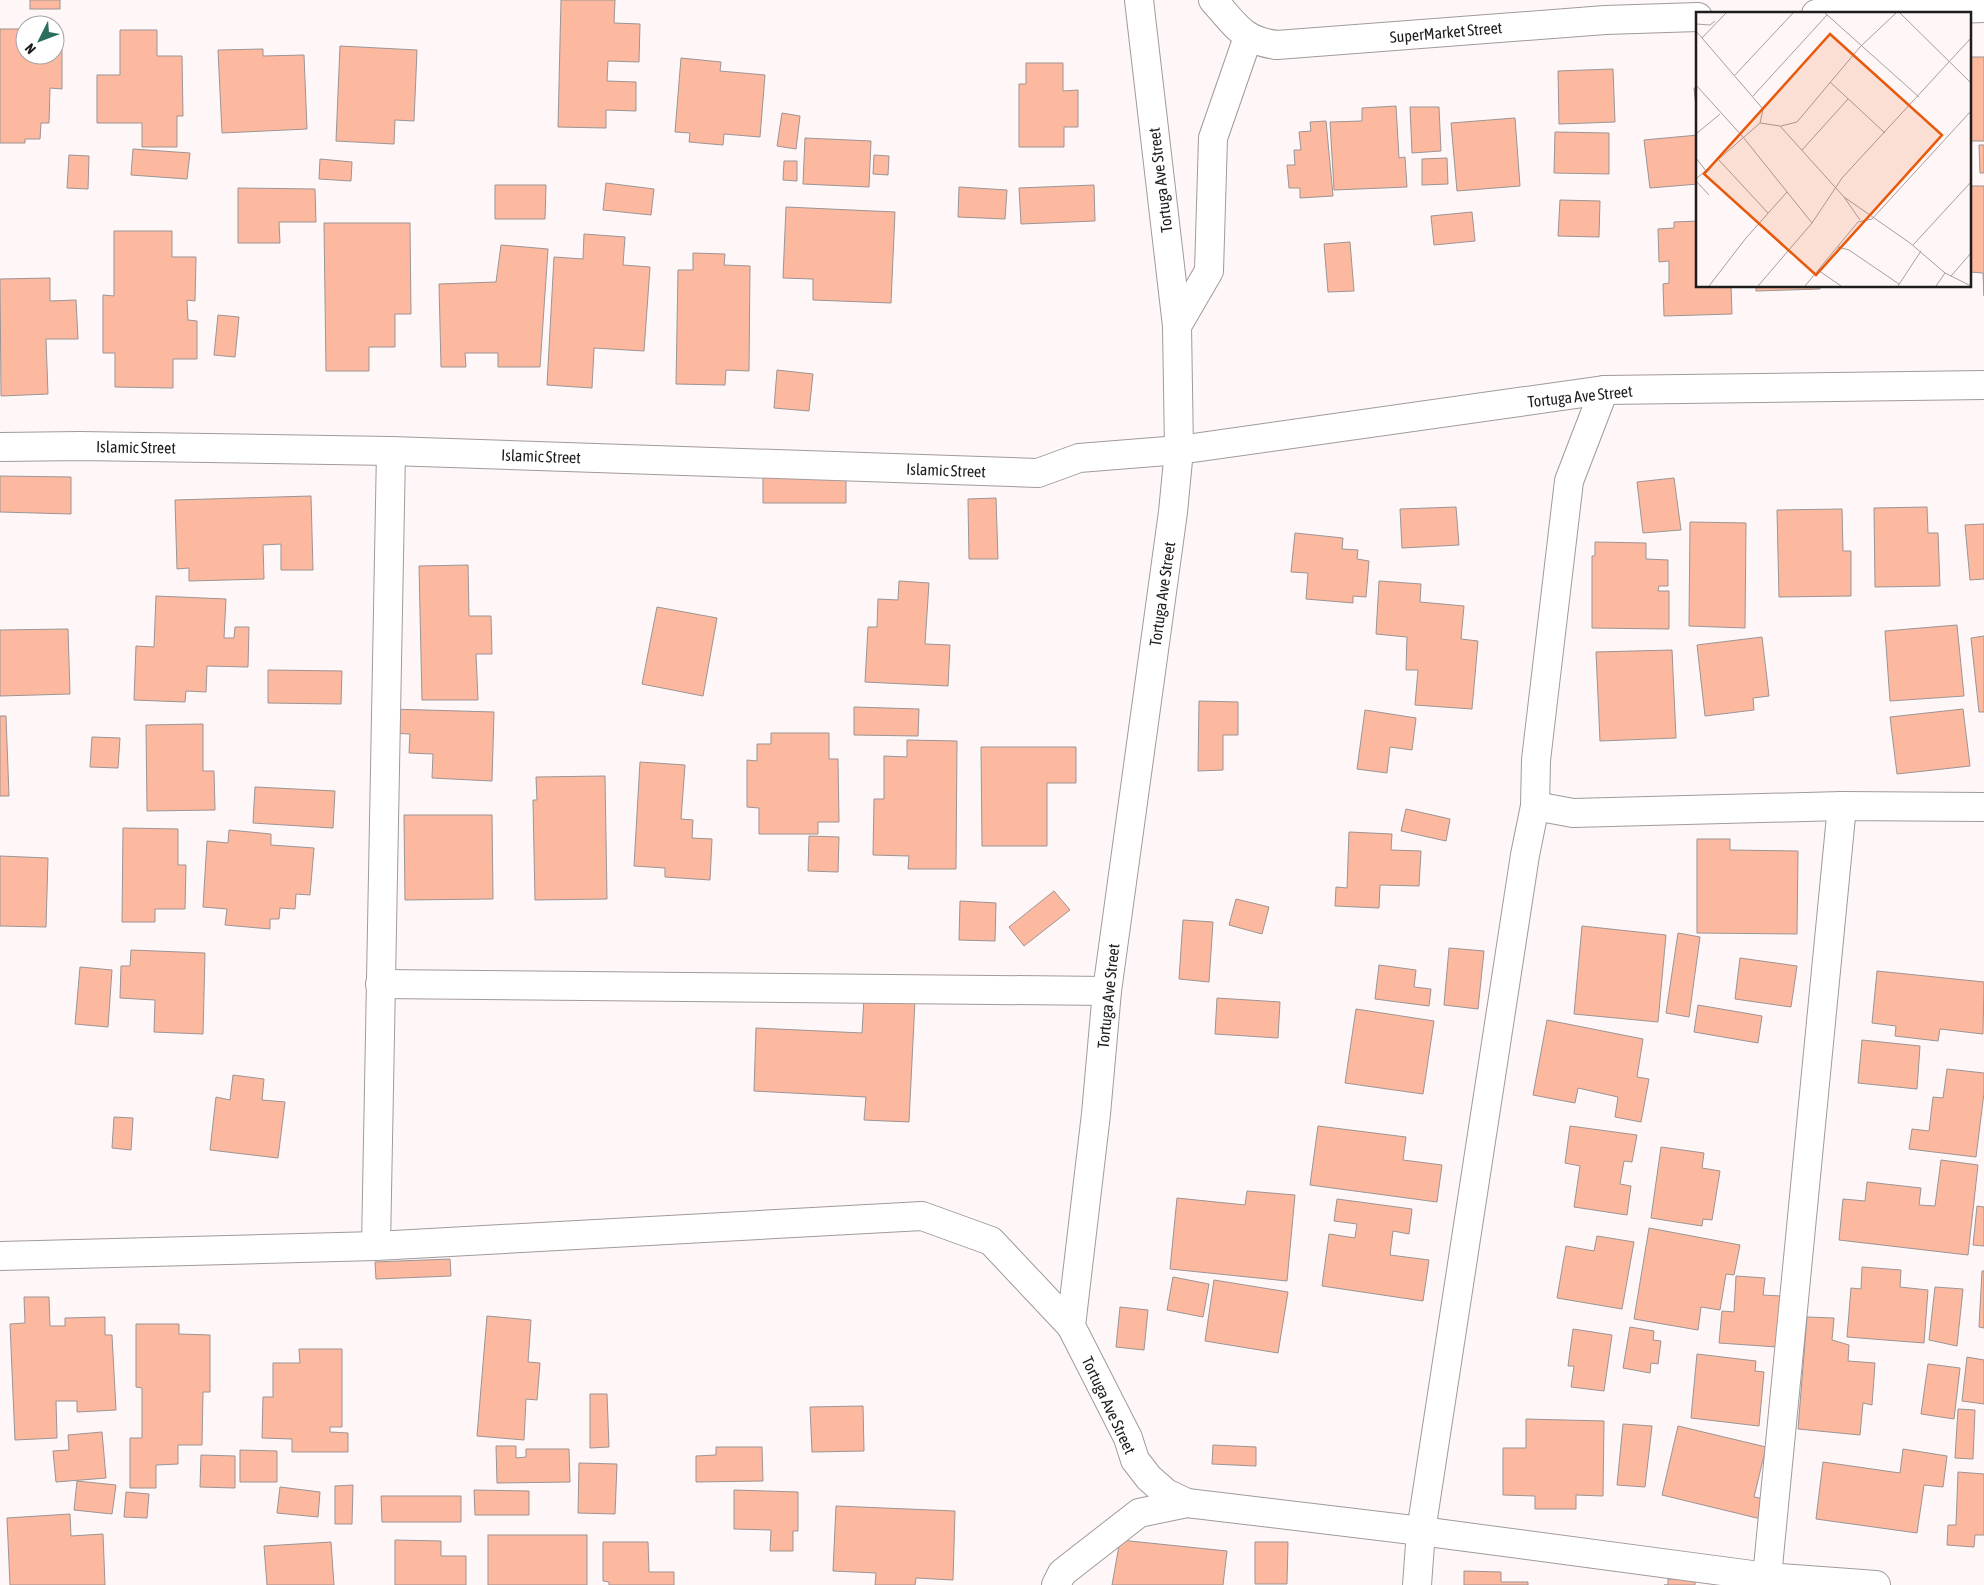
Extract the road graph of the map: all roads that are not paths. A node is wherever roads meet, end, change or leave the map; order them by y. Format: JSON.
{"nodes":[{"id":1,"x":1139,"y":0,"type":"edge"},
{"id":2,"x":1213,"y":0,"type":"edge"},
{"id":3,"x":1930,"y":5,"type":"edge"},
{"id":4,"x":1984,"y":8,"type":"edge"},
{"id":5,"x":1601,"y":10,"type":"edge"},
{"id":6,"x":1841,"y":12,"type":"edge"},
{"id":7,"x":1696,"y":17,"type":"edge"},
{"id":8,"x":1248,"y":37,"type":"junction"},
{"id":9,"x":1177,"y":326,"type":"junction"},
{"id":10,"x":1984,"y":385,"type":"edge"},
{"id":11,"x":1604,"y":390,"type":"junction"},
{"id":12,"x":0,"y":447,"type":"edge"},
{"id":13,"x":1179,"y":450,"type":"junction"},
{"id":14,"x":391,"y":451,"type":"junction"},
{"id":15,"x":1535,"y":806,"type":"junction"},
{"id":16,"x":1842,"y":806,"type":"junction"},
{"id":17,"x":1984,"y":807,"type":"edge"},
{"id":18,"x":380,"y":984,"type":"junction"},
{"id":19,"x":1107,"y":991,"type":"junction"},
{"id":20,"x":376,"y":1246,"type":"junction"},
{"id":21,"x":0,"y":1256,"type":"edge"},
{"id":22,"x":1071,"y":1326,"type":"junction"},
{"id":23,"x":1187,"y":1503,"type":"junction"},
{"id":24,"x":1421,"y":1531,"type":"junction"},
{"id":25,"x":1767,"y":1576,"type":"junction"},
{"id":26,"x":1056,"y":1585,"type":"edge"},
{"id":27,"x":1417,"y":1585,"type":"edge"},
{"id":28,"x":1876,"y":1585,"type":"edge"}],
"edges":[{"from":1,"to":9,"type":"street","name":"Tortuga Ave Street"},
{"from":2,"to":8,"type":"street","name":"SuperMarket Street"},
{"from":3,"to":4,"type":"street"},
{"from":3,"to":6,"type":"street"},
{"from":5,"to":7,"type":"street","name":"SuperMarket Street"},
{"from":5,"to":8,"type":"street","name":"SuperMarket Street"},
{"from":8,"to":9,"type":"street"},
{"from":9,"to":13,"type":"street","name":"Tortuga Ave Street"},
{"from":10,"to":11,"type":"street","name":"Tortuga Ave Street"},
{"from":11,"to":13,"type":"street","name":"Tortuga Ave Street"},
{"from":11,"to":15,"type":"street"},
{"from":12,"to":14,"type":"street","name":"Islamic Street"},
{"from":13,"to":14,"type":"street","name":"Islamic Street"},
{"from":13,"to":19,"type":"street","name":"Tortuga Ave Street"},
{"from":14,"to":18,"type":"street"},
{"from":15,"to":16,"type":"street"},
{"from":15,"to":24,"type":"street"},
{"from":16,"to":17,"type":"street"},
{"from":16,"to":25,"type":"street"},
{"from":18,"to":19,"type":"street"},
{"from":18,"to":20,"type":"street"},
{"from":19,"to":22,"type":"street","name":"Tortuga Ave Street"},
{"from":20,"to":21,"type":"street"},
{"from":20,"to":22,"type":"street"},
{"from":22,"to":23,"type":"street","name":"Tortuga Ave Street"},
{"from":23,"to":24,"type":"street"},
{"from":23,"to":26,"type":"street"},
{"from":24,"to":25,"type":"street"},
{"from":24,"to":27,"type":"street"},
{"from":25,"to":28,"type":"street"}]}
